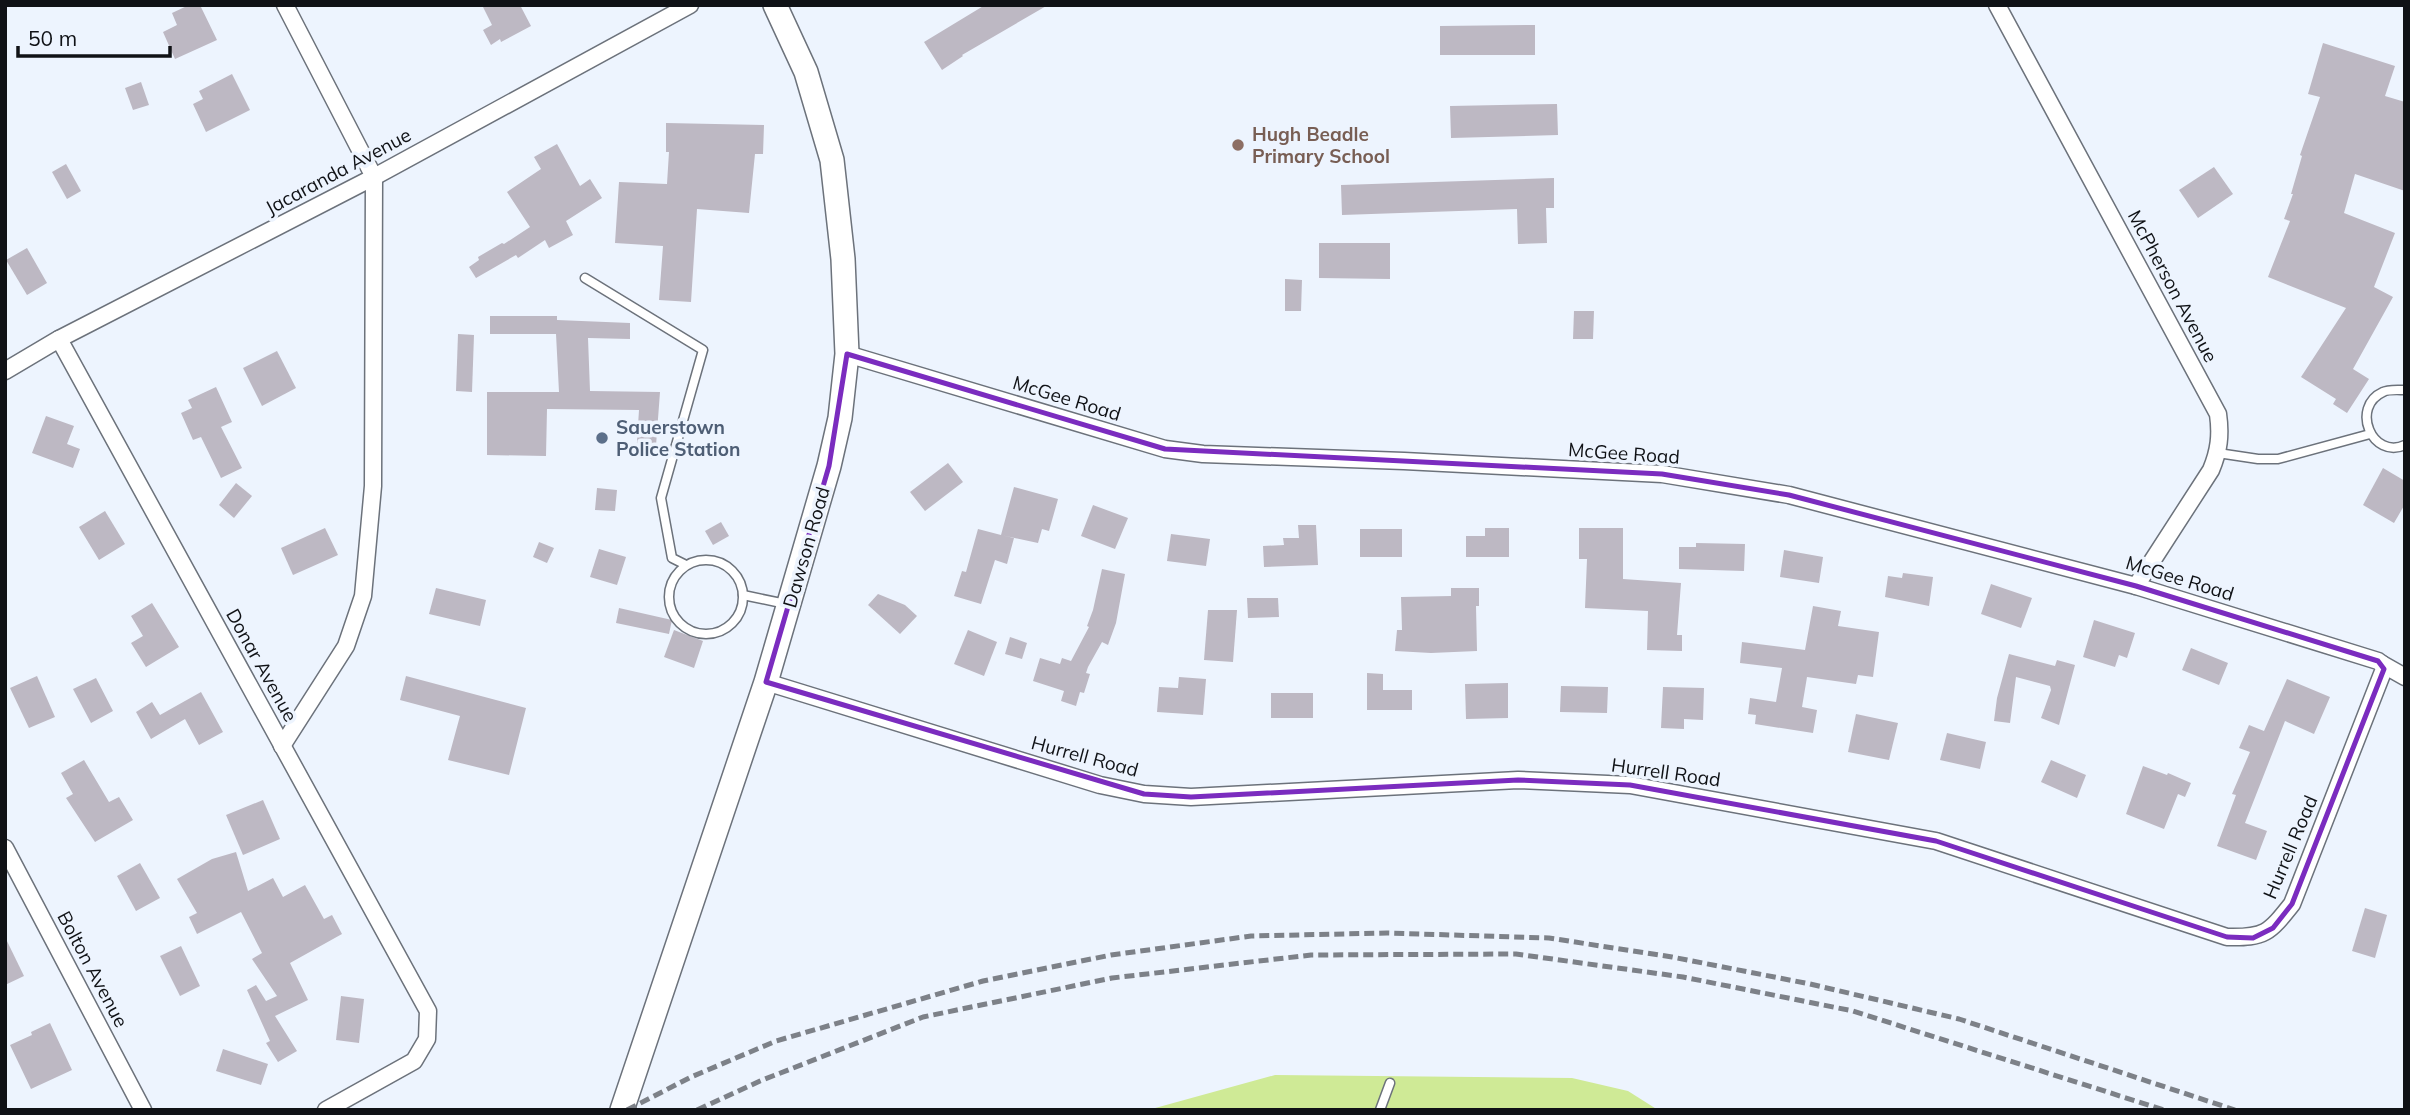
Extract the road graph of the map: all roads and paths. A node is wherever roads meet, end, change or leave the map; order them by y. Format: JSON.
{"nodes":[{"id":1,"x":285,"y":5,"type":"edge"},
{"id":2,"x":690,"y":5,"type":"edge"},
{"id":3,"x":775,"y":5,"type":"edge"},
{"id":4,"x":1997,"y":5,"type":"edge"},
{"id":5,"x":374,"y":177,"type":"junction"},
{"id":6,"x":585,"y":278,"type":"dead end"},
{"id":7,"x":59,"y":339,"type":"junction"},
{"id":8,"x":847,"y":355,"type":"junction"},
{"id":9,"x":5,"y":371,"type":"edge"},
{"id":10,"x":2405,"y":390,"type":"edge"},
{"id":11,"x":2370,"y":434,"type":"junction"},
{"id":12,"x":2405,"y":444,"type":"edge"},
{"id":13,"x":2218,"y":453,"type":"junction"},
{"id":14,"x":686,"y":565,"type":"junction"},
{"id":15,"x":2136,"y":586,"type":"junction"},
{"id":16,"x":743,"y":595,"type":"junction"},
{"id":17,"x":789,"y":605,"type":"junction"},
{"id":18,"x":2383,"y":666,"type":"junction"},
{"id":19,"x":2405,"y":677,"type":"edge"},
{"id":20,"x":766,"y":682,"type":"junction"},
{"id":21,"x":282,"y":747,"type":"junction"},
{"id":22,"x":5,"y":848,"type":"edge"},
{"id":23,"x":1390,"y":1083,"type":"dead end"},
{"id":24,"x":143,"y":1110,"type":"edge"},
{"id":25,"x":326,"y":1110,"type":"edge"},
{"id":26,"x":622,"y":1110,"type":"edge"},
{"id":27,"x":1380,"y":1110,"type":"edge"}],
"edges":[{"from":1,"to":5,"type":"street"},
{"from":2,"to":5,"type":"street","name":"Jacaranda Avenue"},
{"from":3,"to":8,"type":"street","name":"Dawson Road"},
{"from":4,"to":13,"type":"street","name":"McPherson Avenue"},
{"from":5,"to":7,"type":"street","name":"Jacaranda Avenue"},
{"from":5,"to":21,"type":"street"},
{"from":6,"to":14,"type":"lane"},
{"from":7,"to":9,"type":"street","name":"Jacaranda Avenue"},
{"from":7,"to":21,"type":"street","name":"Donar Avenue"},
{"from":8,"to":15,"type":"street","name":"McGee Road"},
{"from":8,"to":17,"type":"street","name":"Dawson Road"},
{"from":10,"to":11,"type":"lane"},
{"from":11,"to":12,"type":"lane"},
{"from":11,"to":13,"type":"lane"},
{"from":13,"to":15,"type":"street","name":"McPherson Avenue"},
{"from":14,"to":16,"type":"lane"},
{"from":14,"to":16,"type":"lane"},
{"from":15,"to":18,"type":"street","name":"McGee Road"},
{"from":16,"to":17,"type":"lane"},
{"from":17,"to":20,"type":"street","name":"Dawson Road"},
{"from":18,"to":19,"type":"street","name":"McGee Road"},
{"from":18,"to":20,"type":"street","name":"Hurrell Road"},
{"from":20,"to":26,"type":"street","name":"Dawson Road"},
{"from":21,"to":25,"type":"street","name":"Donar Avenue"},
{"from":22,"to":24,"type":"street","name":"Bolton Avenue"},
{"from":23,"to":27,"type":"lane"}]}
